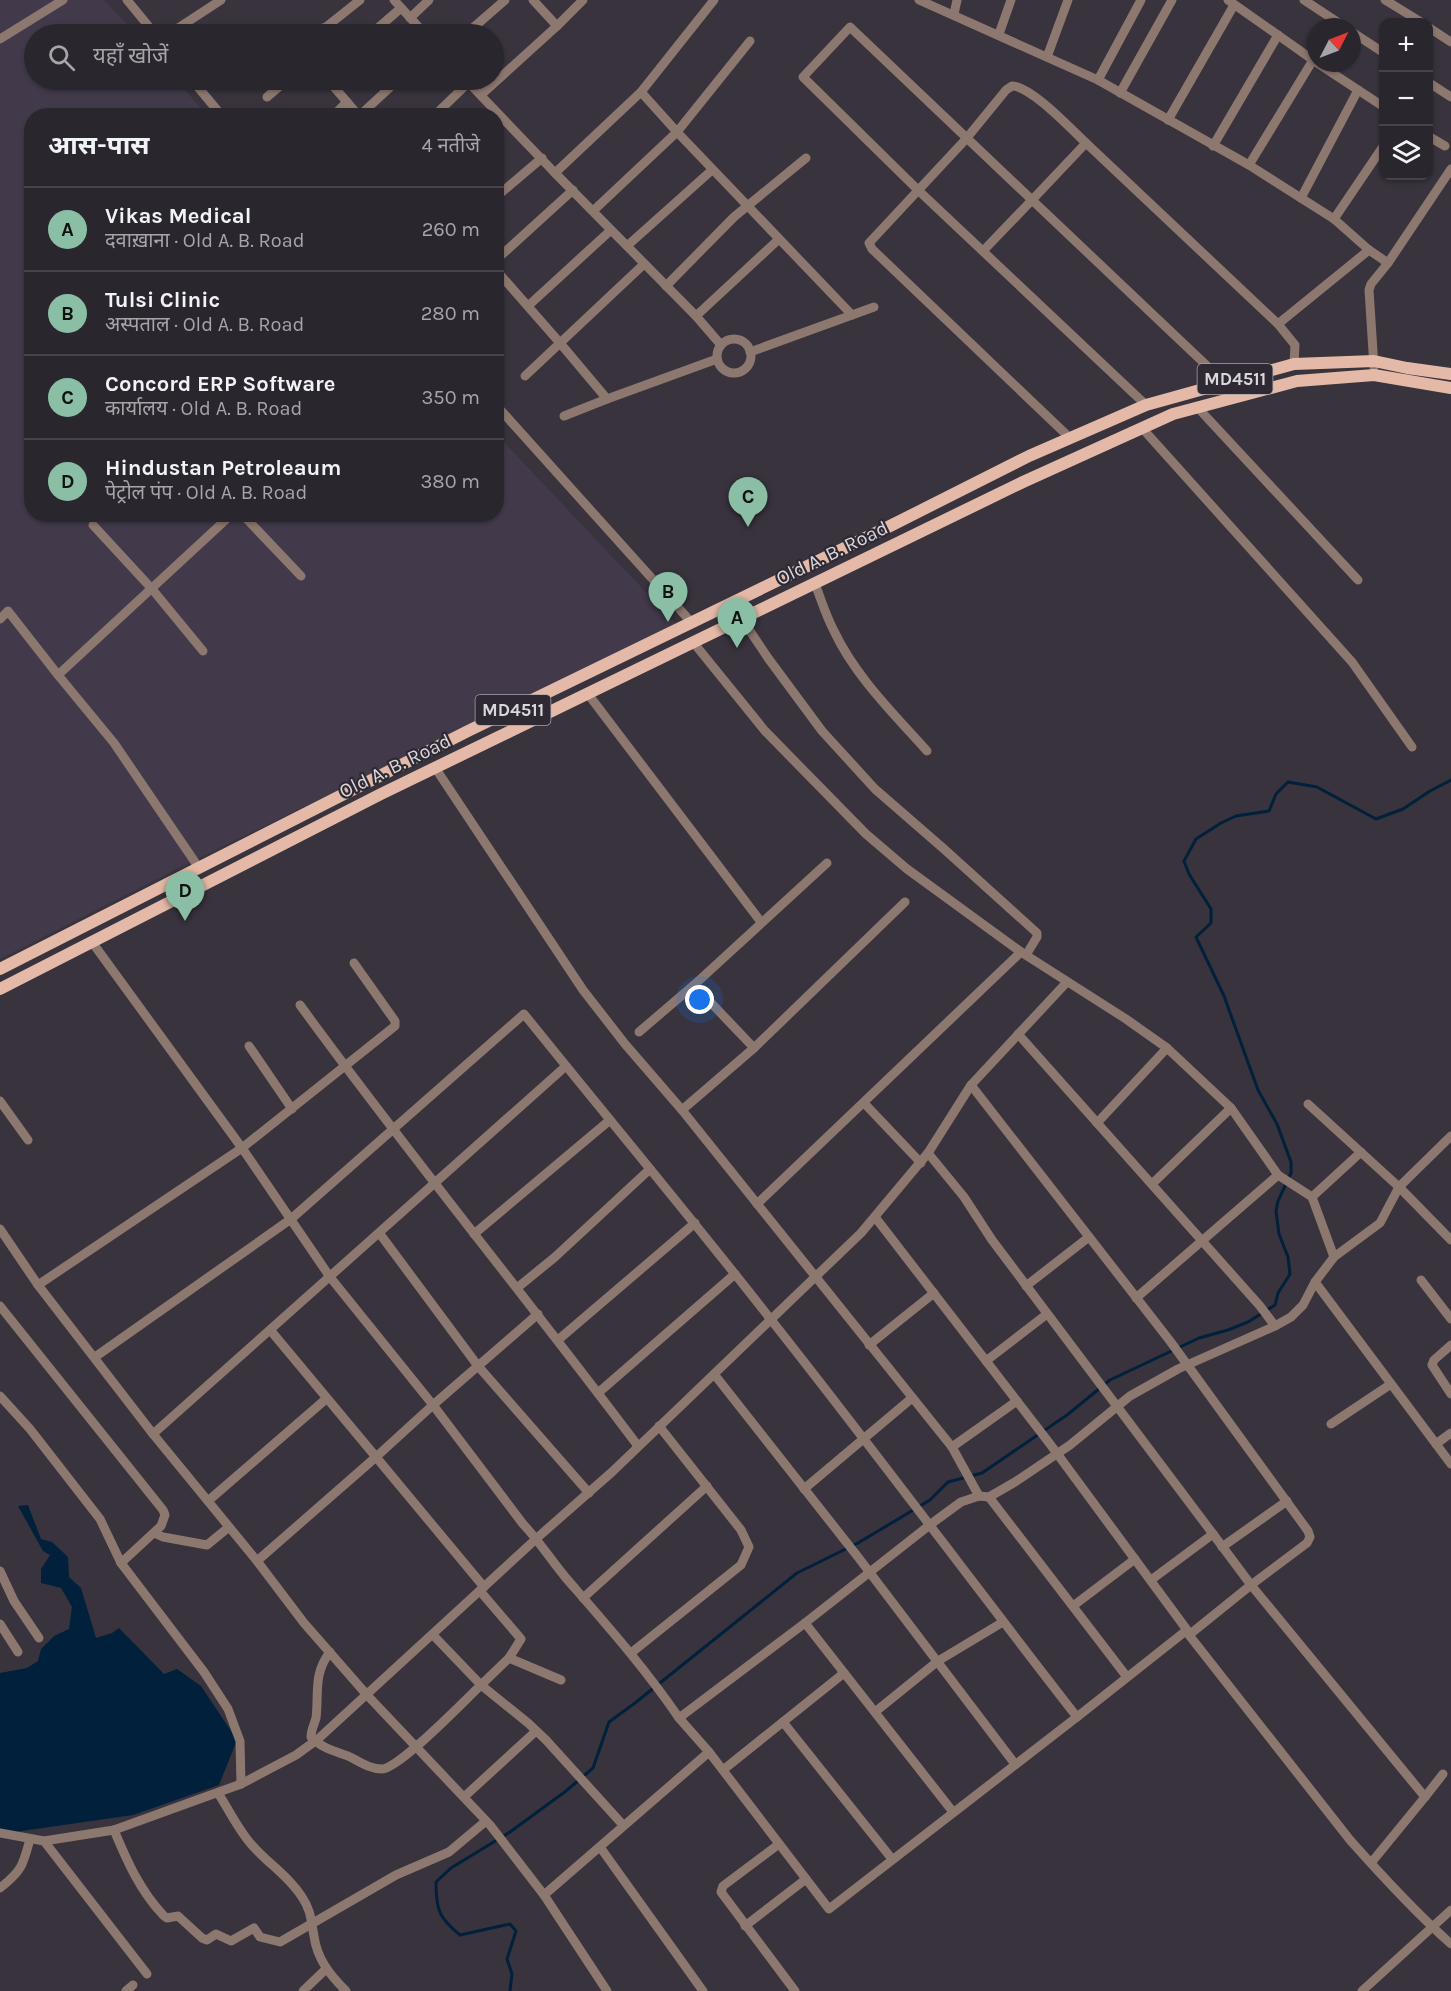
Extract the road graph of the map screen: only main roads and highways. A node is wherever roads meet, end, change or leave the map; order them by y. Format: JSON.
{"nodes":[{"id":1,"x":1451,"y":374,"type":"edge"},
{"id":2,"x":1451,"y":388,"type":"edge"},
{"id":3,"x":1016,"y":463,"type":"junction"},
{"id":4,"x":1023,"y":482,"type":"junction"},
{"id":5,"x":0,"y":969,"type":"edge"},
{"id":6,"x":0,"y":989,"type":"edge"}],
"edges":[{"from":1,"to":3,"type":"main road","name":"Old A. B. Road","number":"MD4511"},
{"from":2,"to":4,"type":"main road","name":"Old A. B. Road","number":"MD4511"},
{"from":3,"to":4,"type":"main road"},
{"from":3,"to":5,"type":"main road","name":"Old A. B. Road","number":"MD4511"},
{"from":4,"to":6,"type":"main road","name":"Old A. B. Road","number":"MD4511"}]}
